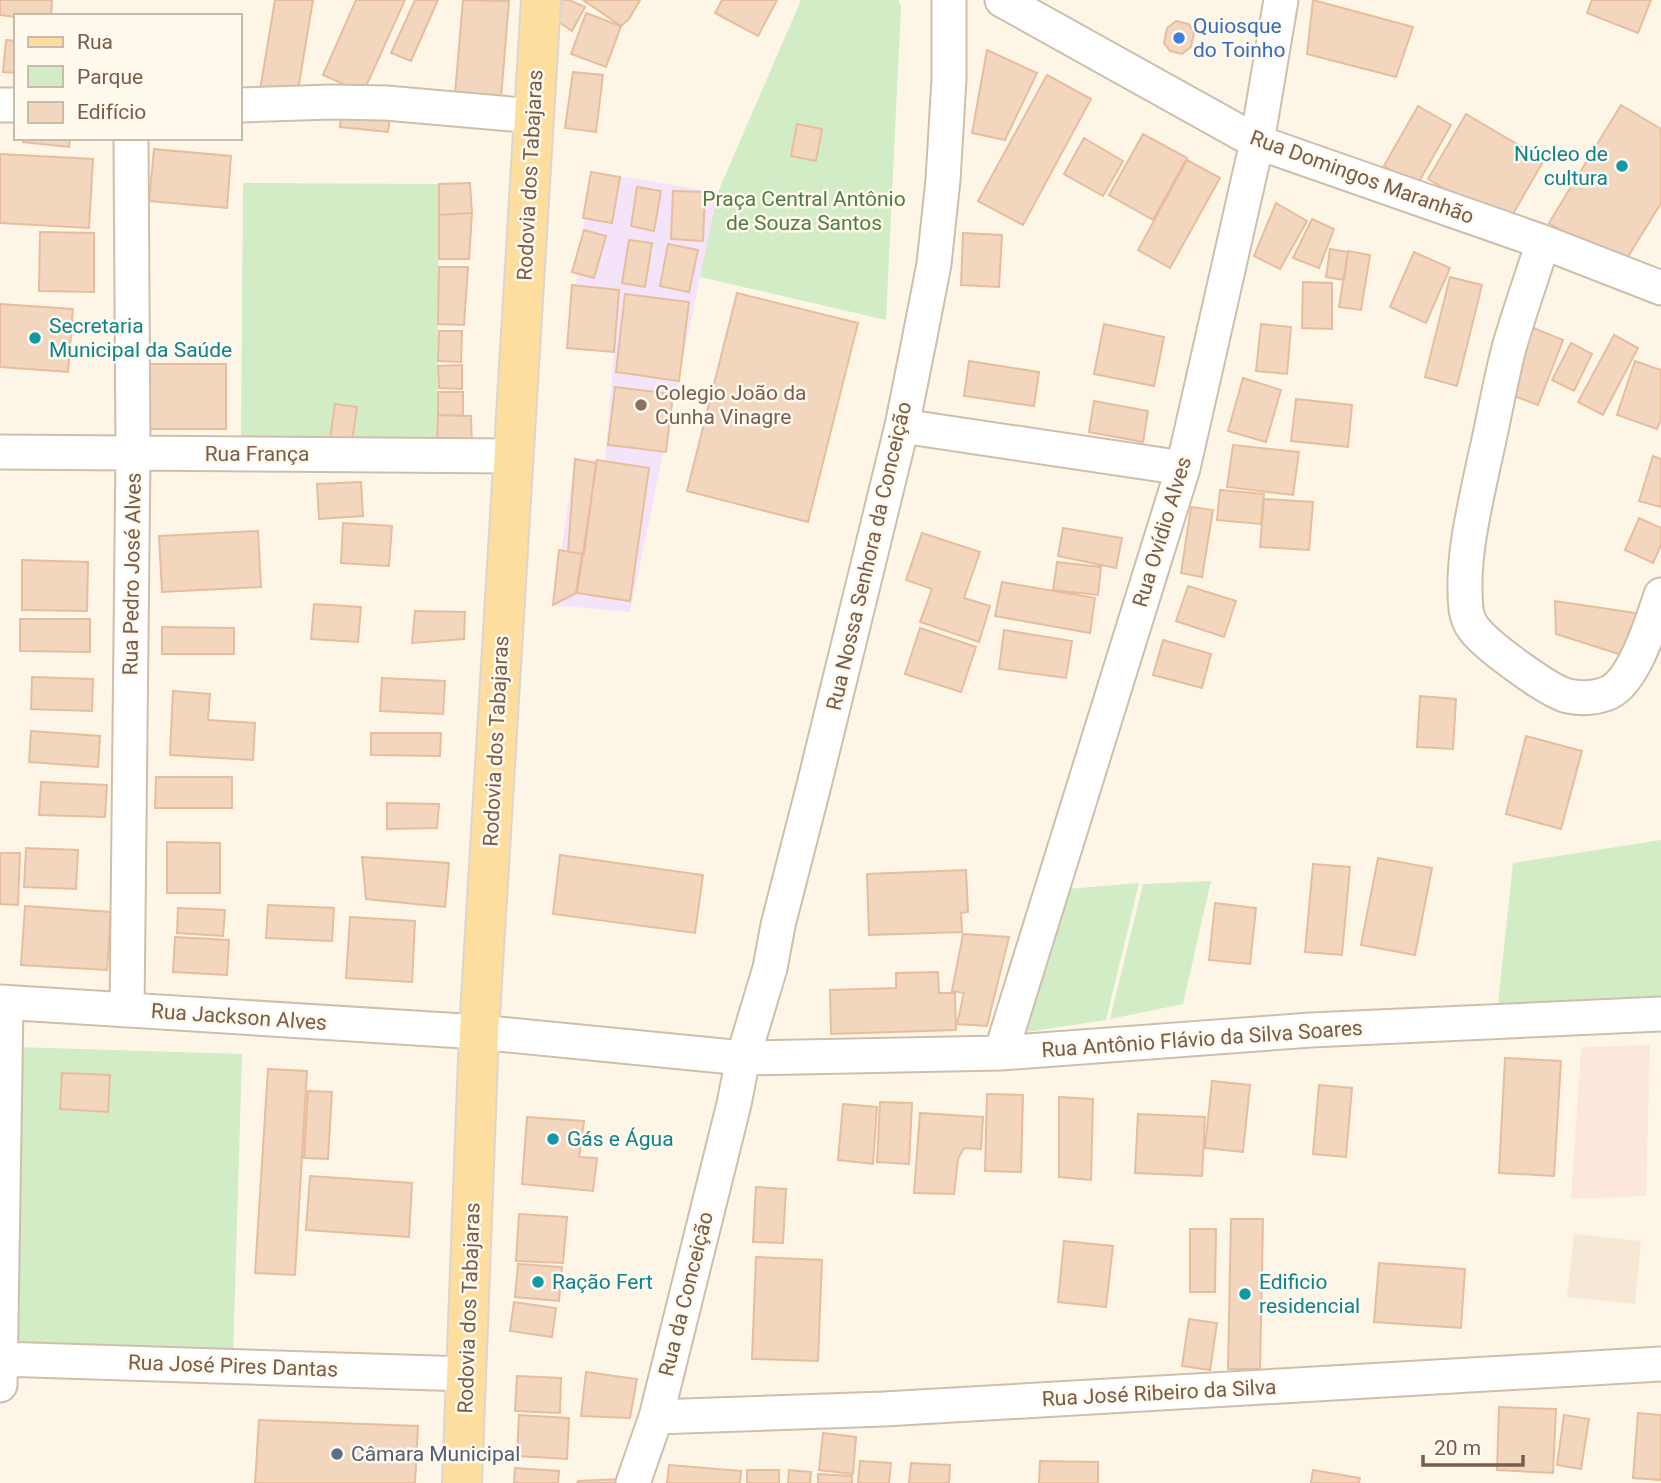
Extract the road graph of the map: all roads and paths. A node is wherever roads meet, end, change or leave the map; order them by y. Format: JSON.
{"nodes":[{"id":1,"x":541,"y":0,"type":"edge"},
{"id":2,"x":949,"y":0,"type":"edge"},
{"id":3,"x":1002,"y":0,"type":"edge"},
{"id":4,"x":1281,"y":0,"type":"edge"},
{"id":5,"x":242,"y":105,"type":"edge"},
{"id":6,"x":534,"y":116,"type":"junction"},
{"id":7,"x":131,"y":140,"type":"edge"},
{"id":8,"x":1257,"y":142,"type":"junction"},
{"id":9,"x":1543,"y":242,"type":"junction"},
{"id":10,"x":1661,"y":288,"type":"edge"},
{"id":11,"x":902,"y":426,"type":"junction"},
{"id":12,"x":0,"y":452,"type":"edge"},
{"id":13,"x":133,"y":453,"type":"junction"},
{"id":14,"x":513,"y":456,"type":"junction"},
{"id":15,"x":1183,"y":468,"type":"junction"},
{"id":16,"x":1661,"y":595,"type":"edge"},
{"id":17,"x":3,"y":1002,"type":"edge"},
{"id":18,"x":127,"y":1010,"type":"junction"},
{"id":19,"x":1661,"y":1014,"type":"edge"},
{"id":20,"x":479,"y":1032,"type":"junction"},
{"id":21,"x":1001,"y":1052,"type":"junction"},
{"id":22,"x":743,"y":1058,"type":"junction"},
{"id":23,"x":734,"y":1104,"type":"joint"},
{"id":24,"x":0,"y":1359,"type":"edge"},
{"id":25,"x":1661,"y":1364,"type":"edge"},
{"id":26,"x":467,"y":1374,"type":"junction"},
{"id":27,"x":0,"y":1385,"type":"edge"},
{"id":28,"x":656,"y":1417,"type":"junction"},
{"id":29,"x":462,"y":1483,"type":"edge"},
{"id":30,"x":633,"y":1483,"type":"edge"}],
"edges":[{"from":1,"to":6,"type":"main road","name":"Rodovia dos Tabajaras"},
{"from":2,"to":11,"type":"street","name":"Rua Nossa Senhora da Conceição"},
{"from":3,"to":8,"type":"street","name":"Rua Domingos Maranhão"},
{"from":4,"to":8,"type":"street","name":"Rua Ovídio Alves"},
{"from":5,"to":6,"type":"street"},
{"from":6,"to":14,"type":"main road","name":"Rodovia dos Tabajaras"},
{"from":7,"to":13,"type":"street","name":"Rua Pedro José Alves"},
{"from":8,"to":9,"type":"street","name":"Rua Domingos Maranhão"},
{"from":8,"to":15,"type":"street","name":"Rua Ovídio Alves"},
{"from":9,"to":10,"type":"street","name":"Rua Domingos Maranhão"},
{"from":9,"to":16,"type":"street"},
{"from":11,"to":15,"type":"street"},
{"from":11,"to":22,"type":"street","name":"Rua Nossa Senhora da Conceição"},
{"from":12,"to":13,"type":"street","name":"Rua França"},
{"from":13,"to":14,"type":"street","name":"Rua França"},
{"from":13,"to":18,"type":"street","name":"Rua Pedro José Alves"},
{"from":14,"to":20,"type":"main road","name":"Rodovia dos Tabajaras"},
{"from":15,"to":21,"type":"street","name":"Rua Ovídio Alves"},
{"from":17,"to":18,"type":"street","name":"Rua Jackson Alves"},
{"from":17,"to":24,"type":"street"},
{"from":18,"to":20,"type":"street","name":"Rua Jackson Alves"},
{"from":19,"to":21,"type":"street","name":"Rua Antônio Flávio da Silva Soares"},
{"from":20,"to":22,"type":"street","name":"Rua Jackson Alves"},
{"from":20,"to":26,"type":"main road","name":"Rodovia dos Tabajaras"},
{"from":21,"to":22,"type":"street","name":"Rua Antônio Flávio da Silva Soares"},
{"from":22,"to":23,"type":"street","name":"Rua Nossa Senhora da Conceição"},
{"from":23,"to":28,"type":"street","name":"Rua da Conceição"},
{"from":24,"to":26,"type":"street","name":"Rua José Pires Dantas"},
{"from":24,"to":27,"type":"street"},
{"from":25,"to":28,"type":"street","name":"Rua José Ribeiro da Silva"},
{"from":26,"to":29,"type":"main road","name":"Rodovia dos Tabajaras"},
{"from":28,"to":30,"type":"street","name":"Rua da Conceição"}]}
